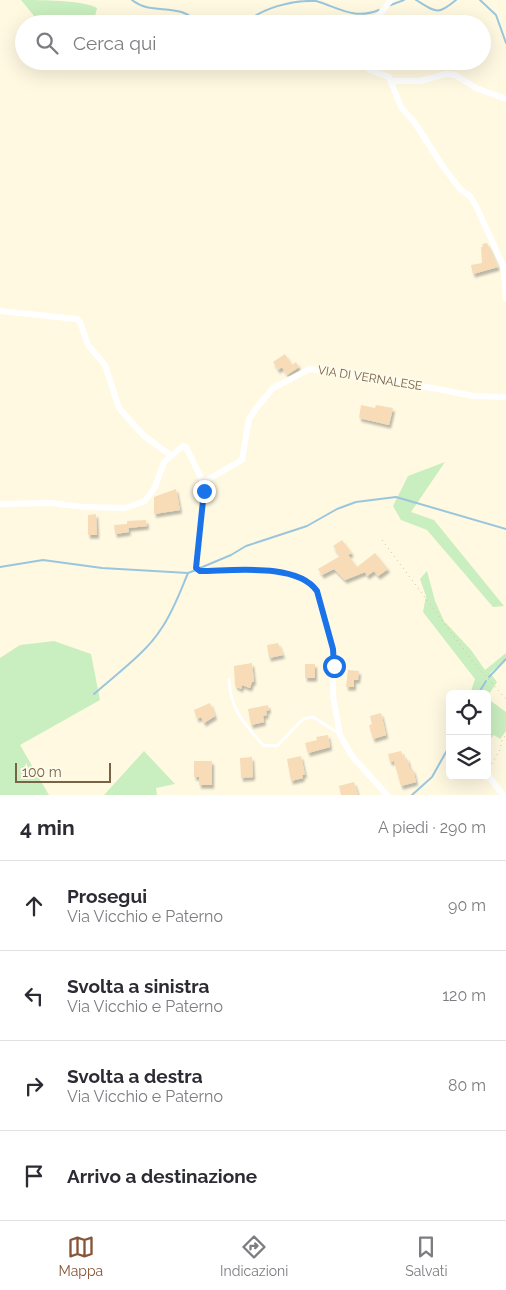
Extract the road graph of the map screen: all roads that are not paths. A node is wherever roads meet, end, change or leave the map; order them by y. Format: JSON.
{"nodes":[{"id":1,"x":391,"y":0,"type":"edge"},
{"id":2,"x":379,"y":15,"type":"edge"},
{"id":3,"x":370,"y":70,"type":"edge"},
{"id":4,"x":392,"y":81,"type":"junction"},
{"id":5,"x":506,"y":99,"type":"edge"},
{"id":6,"x":506,"y":299,"type":"edge"},
{"id":7,"x":0,"y":311,"type":"edge"},
{"id":8,"x":506,"y":397,"type":"edge"},
{"id":9,"x":170,"y":455,"type":"junction"},
{"id":10,"x":203,"y":482,"type":"junction"},
{"id":11,"x":0,"y":504,"type":"edge"},
{"id":12,"x":229,"y":680,"type":"dead end"},
{"id":13,"x":340,"y":735,"type":"junction"},
{"id":14,"x":491,"y":780,"type":"edge"},
{"id":15,"x":387,"y":795,"type":"edge"},
{"id":16,"x":503,"y":795,"type":"edge"}],
"edges":[{"from":1,"to":2,"type":"street"},
{"from":3,"to":4,"type":"street"},
{"from":4,"to":5,"type":"street"},
{"from":4,"to":6,"type":"street"},
{"from":7,"to":9,"type":"street"},
{"from":8,"to":10,"type":"street","name":"VIA DI VERNALESE"},
{"from":9,"to":10,"type":"street"},
{"from":9,"to":11,"type":"street"},
{"from":10,"to":13,"type":"street"},
{"from":12,"to":13,"type":"lane"},
{"from":13,"to":15,"type":"street"},
{"from":14,"to":16,"type":"street"}]}
